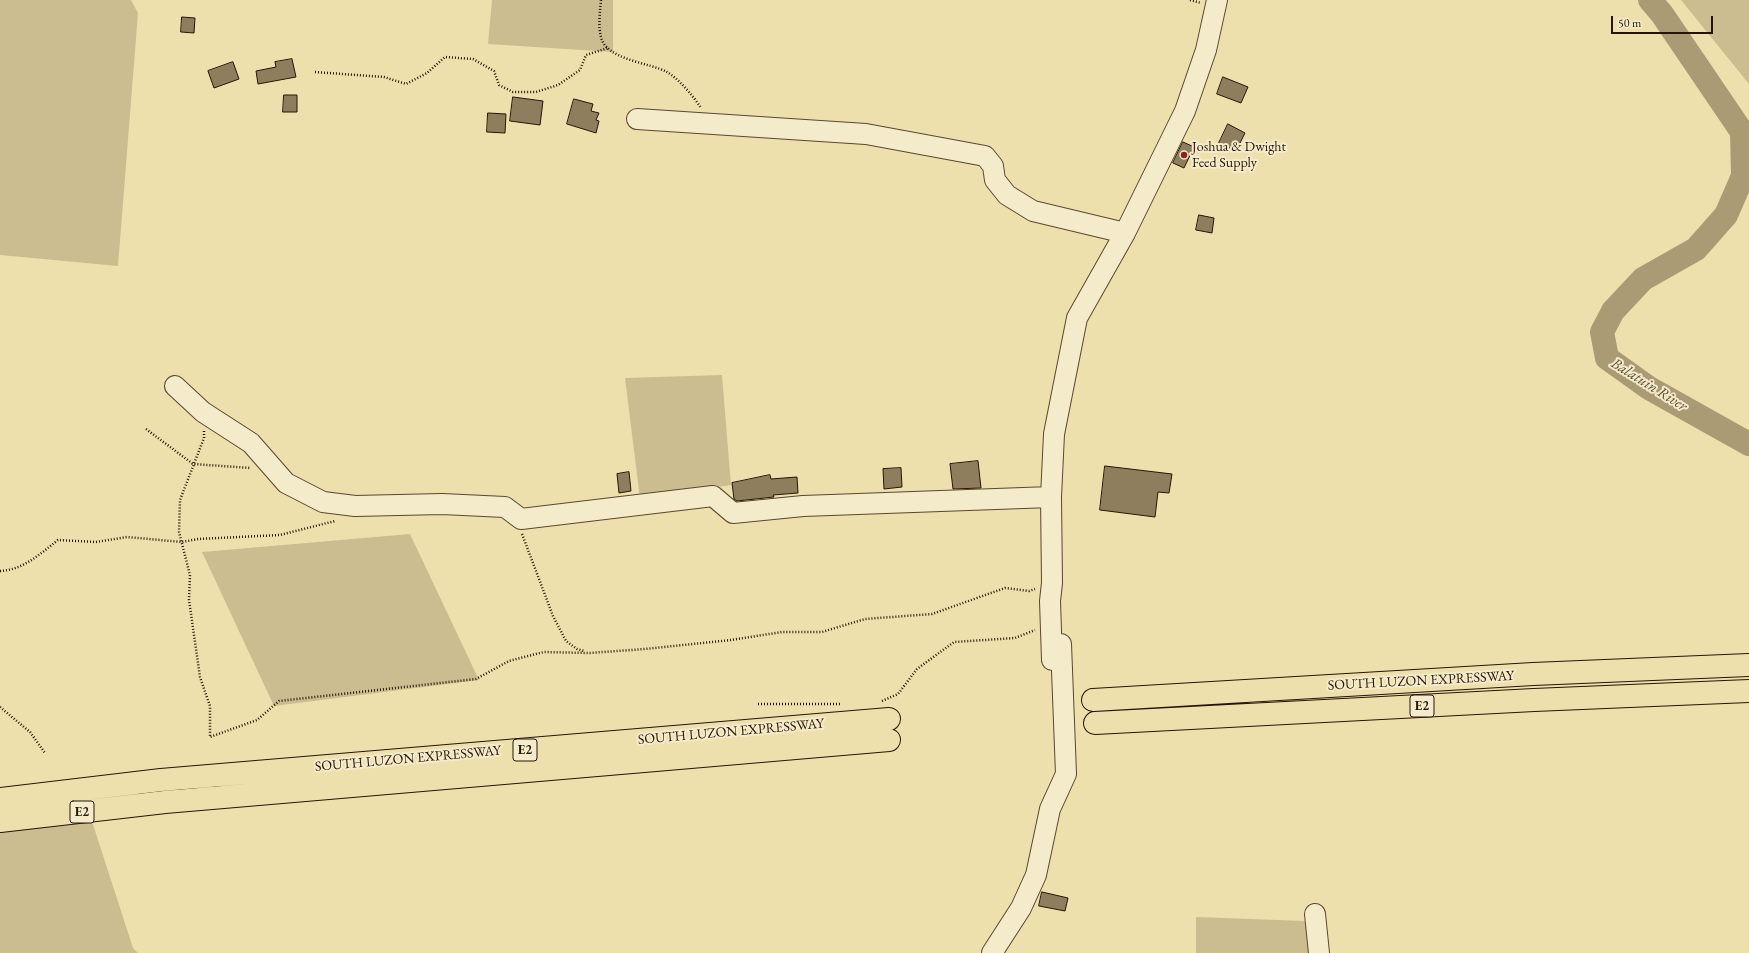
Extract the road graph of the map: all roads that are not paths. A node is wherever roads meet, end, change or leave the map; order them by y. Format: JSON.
{"nodes":[{"id":1,"x":1216,"y":0,"type":"edge"},
{"id":2,"x":637,"y":119,"type":"dead end"},
{"id":3,"x":1125,"y":234,"type":"junction"},
{"id":4,"x":175,"y":386,"type":"dead end"},
{"id":5,"x":1051,"y":497,"type":"junction"},
{"id":6,"x":1052,"y":623,"type":"junction"},
{"id":7,"x":1052,"y":660,"type":"dead end"},
{"id":8,"x":1749,"y":665,"type":"edge"},
{"id":9,"x":1749,"y":690,"type":"edge"},
{"id":10,"x":1093,"y":700,"type":"dead end"},
{"id":11,"x":1096,"y":724,"type":"dead end"},
{"id":12,"x":0,"y":799,"type":"edge"},
{"id":13,"x":0,"y":821,"type":"edge"},
{"id":14,"x":1315,"y":914,"type":"dead end"},
{"id":15,"x":992,"y":953,"type":"edge"},
{"id":16,"x":1319,"y":953,"type":"edge"}],
"edges":[{"from":1,"to":3,"type":"street"},
{"from":2,"to":3,"type":"street"},
{"from":3,"to":5,"type":"street"},
{"from":4,"to":5,"type":"street"},
{"from":5,"to":6,"type":"street"},
{"from":6,"to":7,"type":"street"},
{"from":6,"to":15,"type":"street"},
{"from":8,"to":10,"type":"highway","name":"SOUTH LUZON EXPRESSWAY","number":"E2"},
{"from":9,"to":11,"type":"highway","name":"SOUTH LUZON EXPRESSWAY","number":"E2"},
{"from":12,"to":13,"type":"highway","name":"SOUTH LUZON EXPRESSWAY","number":"E2"},
{"from":14,"to":16,"type":"street"}]}
